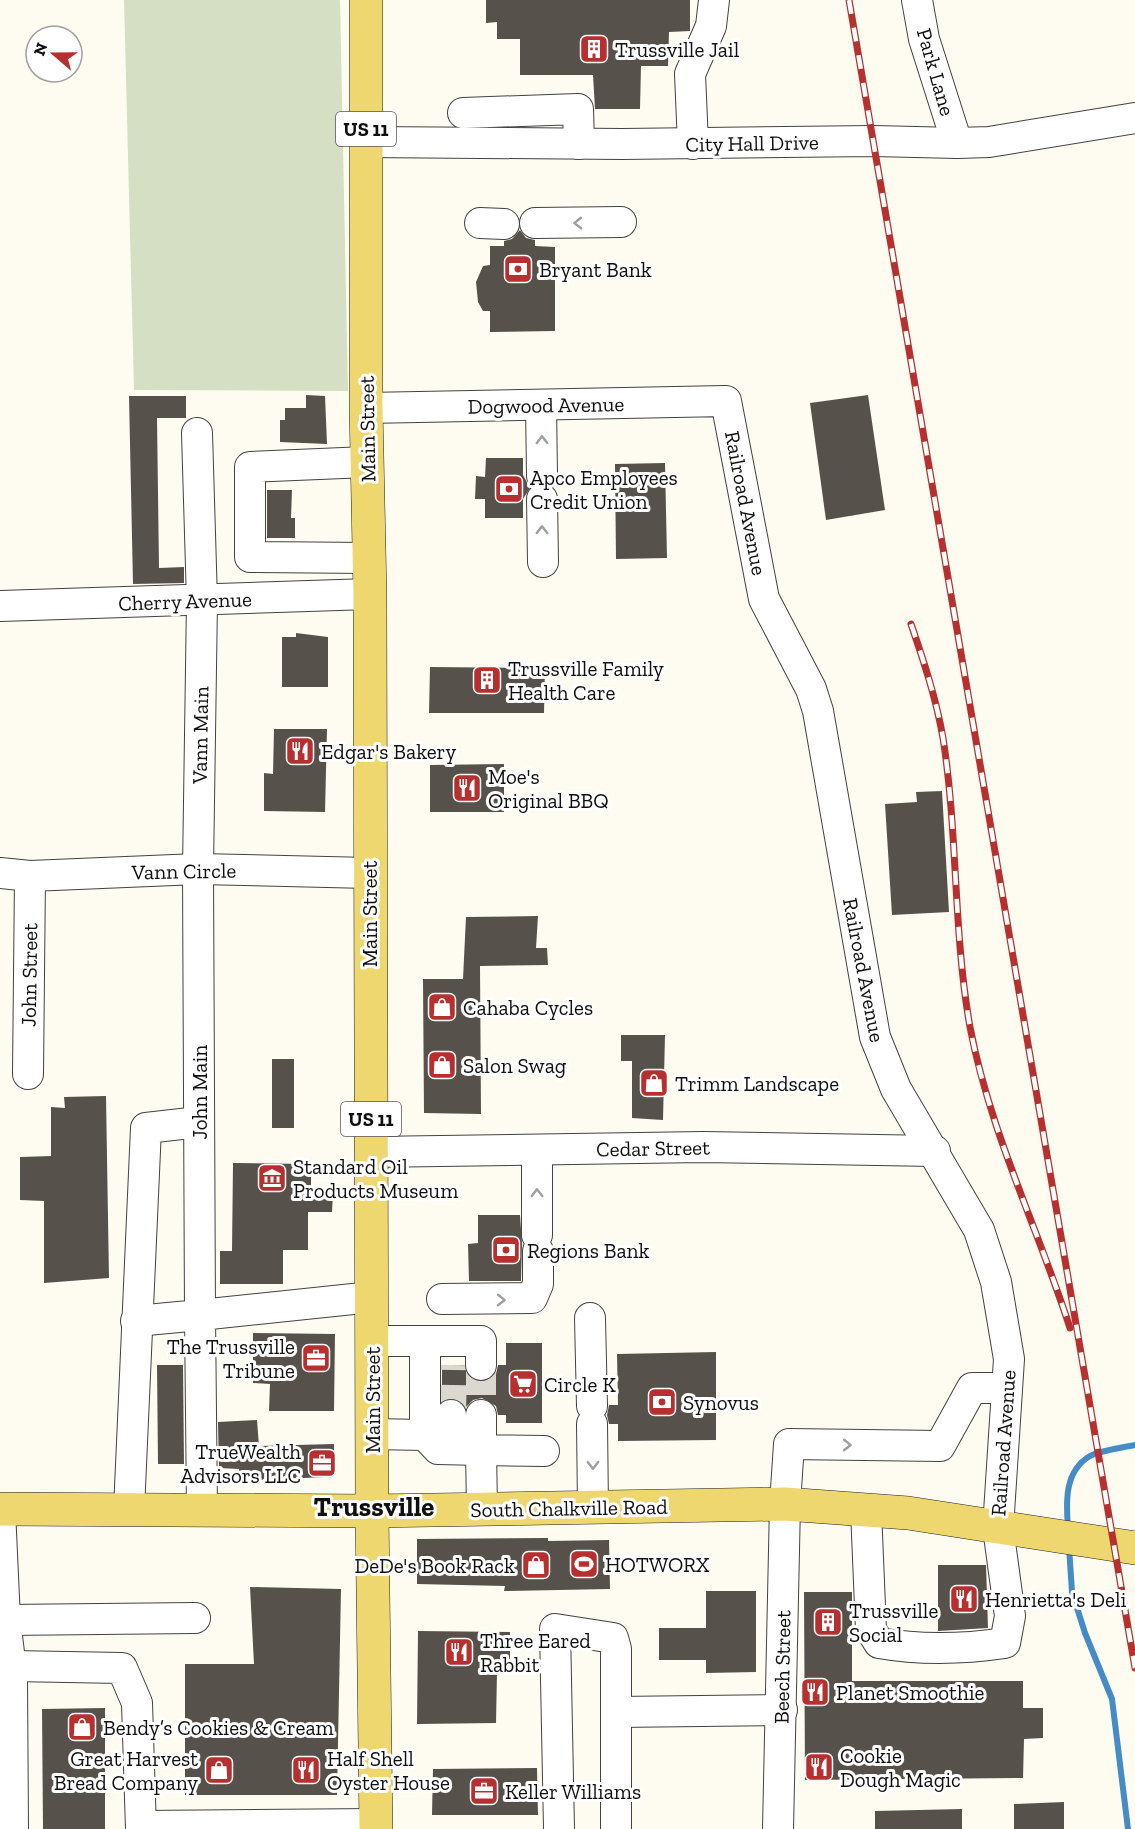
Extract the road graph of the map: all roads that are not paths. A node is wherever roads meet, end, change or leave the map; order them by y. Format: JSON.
{"nodes":[{"id":1,"x":366,"y":0,"type":"edge"},
{"id":2,"x":714,"y":0,"type":"edge"},
{"id":3,"x":918,"y":0,"type":"edge"},
{"id":4,"x":463,"y":113,"type":"dead end"},
{"id":5,"x":1135,"y":118,"type":"edge"},
{"id":6,"x":366,"y":142,"type":"junction"},
{"id":7,"x":957,"y":143,"type":"junction"},
{"id":8,"x":579,"y":144,"type":"junction"},
{"id":9,"x":693,"y":144,"type":"junction"},
{"id":10,"x":621,"y":222,"type":"dead end"},
{"id":11,"x":535,"y":223,"type":"dead end"},
{"id":12,"x":726,"y":401,"type":"joint"},
{"id":13,"x":541,"y":405,"type":"junction"},
{"id":14,"x":366,"y":408,"type":"junction"},
{"id":15,"x":197,"y":432,"type":"dead end"},
{"id":16,"x":368,"y":462,"type":"junction"},
{"id":17,"x":369,"y":558,"type":"junction"},
{"id":18,"x":543,"y":562,"type":"dead end"},
{"id":19,"x":370,"y":594,"type":"junction"},
{"id":20,"x":202,"y":601,"type":"junction"},
{"id":21,"x":0,"y":606,"type":"edge"},
{"id":22,"x":198,"y":868,"type":"junction"},
{"id":23,"x":0,"y":873,"type":"edge"},
{"id":24,"x":369,"y":873,"type":"junction"},
{"id":25,"x":30,"y":876,"type":"junction"},
{"id":26,"x":28,"y":1074,"type":"dead end"},
{"id":27,"x":199,"y":1122,"type":"junction"},
{"id":28,"x":537,"y":1151,"type":"junction"},
{"id":29,"x":935,"y":1151,"type":"junction"},
{"id":30,"x":371,"y":1152,"type":"junction"},
{"id":31,"x":372,"y":1297,"type":"junction"},
{"id":32,"x":442,"y":1299,"type":"dead end"},
{"id":33,"x":200,"y":1315,"type":"junction"},
{"id":34,"x":590,"y":1318,"type":"dead end"},
{"id":35,"x":136,"y":1321,"type":"junction"},
{"id":36,"x":372,"y":1341,"type":"junction"},
{"id":37,"x":1007,"y":1388,"type":"junction"},
{"id":38,"x":451,"y":1415,"type":"tunnel mouth"},
{"id":39,"x":481,"y":1415,"type":"tunnel mouth"},
{"id":40,"x":372,"y":1434,"type":"junction"},
{"id":41,"x":425,"y":1435,"type":"junction"},
{"id":42,"x":451,"y":1449,"type":"junction"},
{"id":43,"x":481,"y":1450,"type":"junction"},
{"id":44,"x":544,"y":1451,"type":"dead end"},
{"id":45,"x":785,"y":1504,"type":"junction"},
{"id":46,"x":594,"y":1507,"type":"junction"},
{"id":47,"x":482,"y":1509,"type":"junction"},
{"id":48,"x":0,"y":1510,"type":"edge"},
{"id":49,"x":129,"y":1510,"type":"junction"},
{"id":50,"x":866,"y":1510,"type":"junction"},
{"id":51,"x":202,"y":1511,"type":"junction"},
{"id":52,"x":372,"y":1511,"type":"junction"},
{"id":53,"x":998,"y":1528,"type":"junction"},
{"id":54,"x":1135,"y":1548,"type":"edge"},
{"id":55,"x":195,"y":1618,"type":"dead end"},
{"id":56,"x":5,"y":1620,"type":"junction"},
{"id":57,"x":12,"y":1666,"type":"junction"},
{"id":58,"x":782,"y":1710,"type":"junction"},
{"id":59,"x":616,"y":1712,"type":"junction"},
{"id":60,"x":376,"y":1826,"type":"edge"},
{"id":61,"x":141,"y":1827,"type":"edge"},
{"id":62,"x":13,"y":1829,"type":"edge"},
{"id":63,"x":559,"y":1829,"type":"edge"},
{"id":64,"x":616,"y":1829,"type":"edge"},
{"id":65,"x":778,"y":1829,"type":"edge"}],
"edges":[{"from":1,"to":6,"type":"main road","name":"Main Street","number":"US 11"},
{"from":2,"to":9,"type":"street"},
{"from":3,"to":7,"type":"street","name":"Park Lane"},
{"from":4,"to":8,"type":"street"},
{"from":5,"to":7,"type":"street","name":"City Hall Drive"},
{"from":6,"to":8,"type":"street","name":"City Hall Drive"},
{"from":6,"to":14,"type":"main road","name":"Main Street","number":"US 11"},
{"from":7,"to":9,"type":"street","name":"City Hall Drive"},
{"from":8,"to":9,"type":"street","name":"City Hall Drive"},
{"from":10,"to":11,"type":"street","one_way":true},
{"from":12,"to":13,"type":"street","name":"Dogwood Avenue"},
{"from":12,"to":29,"type":"street","name":"Railroad Avenue"},
{"from":13,"to":14,"type":"street","name":"Dogwood Avenue"},
{"from":18,"to":13,"type":"street","one_way":true},
{"from":14,"to":16,"type":"main road","name":"Main Street","number":"US 11"},
{"from":15,"to":20,"type":"street","name":"Vann Main"},
{"from":16,"to":17,"type":"main road","name":"Main Street","number":"US 11"},
{"from":16,"to":17,"type":"street"},
{"from":17,"to":19,"type":"main road","name":"Main Street","number":"US 11"},
{"from":19,"to":20,"type":"street","name":"Cherry Avenue"},
{"from":19,"to":24,"type":"main road","name":"Main Street","number":"US 11"},
{"from":20,"to":21,"type":"street","name":"Cherry Avenue"},
{"from":20,"to":22,"type":"street","name":"Vann Main"},
{"from":22,"to":24,"type":"street","name":"Vann Circle"},
{"from":22,"to":25,"type":"street","name":"Vann Circle"},
{"from":22,"to":27,"type":"street","name":"John Main"},
{"from":23,"to":25,"type":"street","name":"Vann Circle"},
{"from":24,"to":30,"type":"main road","name":"Main Street","number":"US 11"},
{"from":25,"to":26,"type":"street","name":"John Street"},
{"from":27,"to":33,"type":"street","name":"John Main"},
{"from":27,"to":35,"type":"street"},
{"from":28,"to":29,"type":"street","name":"Cedar Street"},
{"from":28,"to":30,"type":"street","name":"Cedar Street"},
{"from":32,"to":28,"type":"street","one_way":true},
{"from":29,"to":37,"type":"street","name":"Railroad Avenue"},
{"from":30,"to":31,"type":"main road","name":"Main Street","number":"US 11"},
{"from":31,"to":33,"type":"street"},
{"from":31,"to":36,"type":"main road","name":"Main Street","number":"US 11"},
{"from":33,"to":35,"type":"street"},
{"from":33,"to":51,"type":"street","name":"John Main"},
{"from":34,"to":46,"type":"street","one_way":true},
{"from":35,"to":49,"type":"street"},
{"from":36,"to":40,"type":"main road","name":"Main Street","number":"US 11"},
{"from":36,"to":41,"type":"street"},
{"from":45,"to":37,"type":"street","name":"Beech Street","one_way":true},
{"from":37,"to":53,"type":"street","name":"Railroad Avenue"},
{"from":38,"to":42,"type":"street"},
{"from":39,"to":43,"type":"street"},
{"from":40,"to":41,"type":"street"},
{"from":40,"to":52,"type":"main road","name":"Main Street","number":"US 11"},
{"from":41,"to":42,"type":"street"},
{"from":42,"to":43,"type":"street"},
{"from":43,"to":44,"type":"street"},
{"from":43,"to":47,"type":"street"},
{"from":45,"to":46,"type":"main road","name":"South Chalkville Road"},
{"from":45,"to":50,"type":"main road","name":"South Chalkville Road"},
{"from":45,"to":58,"type":"street","name":"Beech Street"},
{"from":46,"to":47,"type":"main road","name":"South Chalkville Road"},
{"from":47,"to":52,"type":"main road","name":"South Chalkville Road"},
{"from":48,"to":49,"type":"main road","name":"South Chalkville Road"},
{"from":48,"to":56,"type":"street"},
{"from":49,"to":51,"type":"main road","name":"South Chalkville Road"},
{"from":50,"to":53,"type":"main road","name":"South Chalkville Road"},
{"from":50,"to":53,"type":"street","name":"Railroad Avenue"},
{"from":51,"to":52,"type":"main road","name":"South Chalkville Road"},
{"from":52,"to":60,"type":"main road","name":"Main Street","number":"US 11"},
{"from":53,"to":54,"type":"main road","name":"South Chalkville Road"},
{"from":55,"to":56,"type":"street"},
{"from":56,"to":57,"type":"street"},
{"from":57,"to":61,"type":"street"},
{"from":57,"to":62,"type":"street"},
{"from":58,"to":59,"type":"street"},
{"from":58,"to":65,"type":"street","name":"Beech Street"},
{"from":59,"to":63,"type":"street"},
{"from":59,"to":64,"type":"street"},
{"from":60,"to":61,"type":"street"}]}
